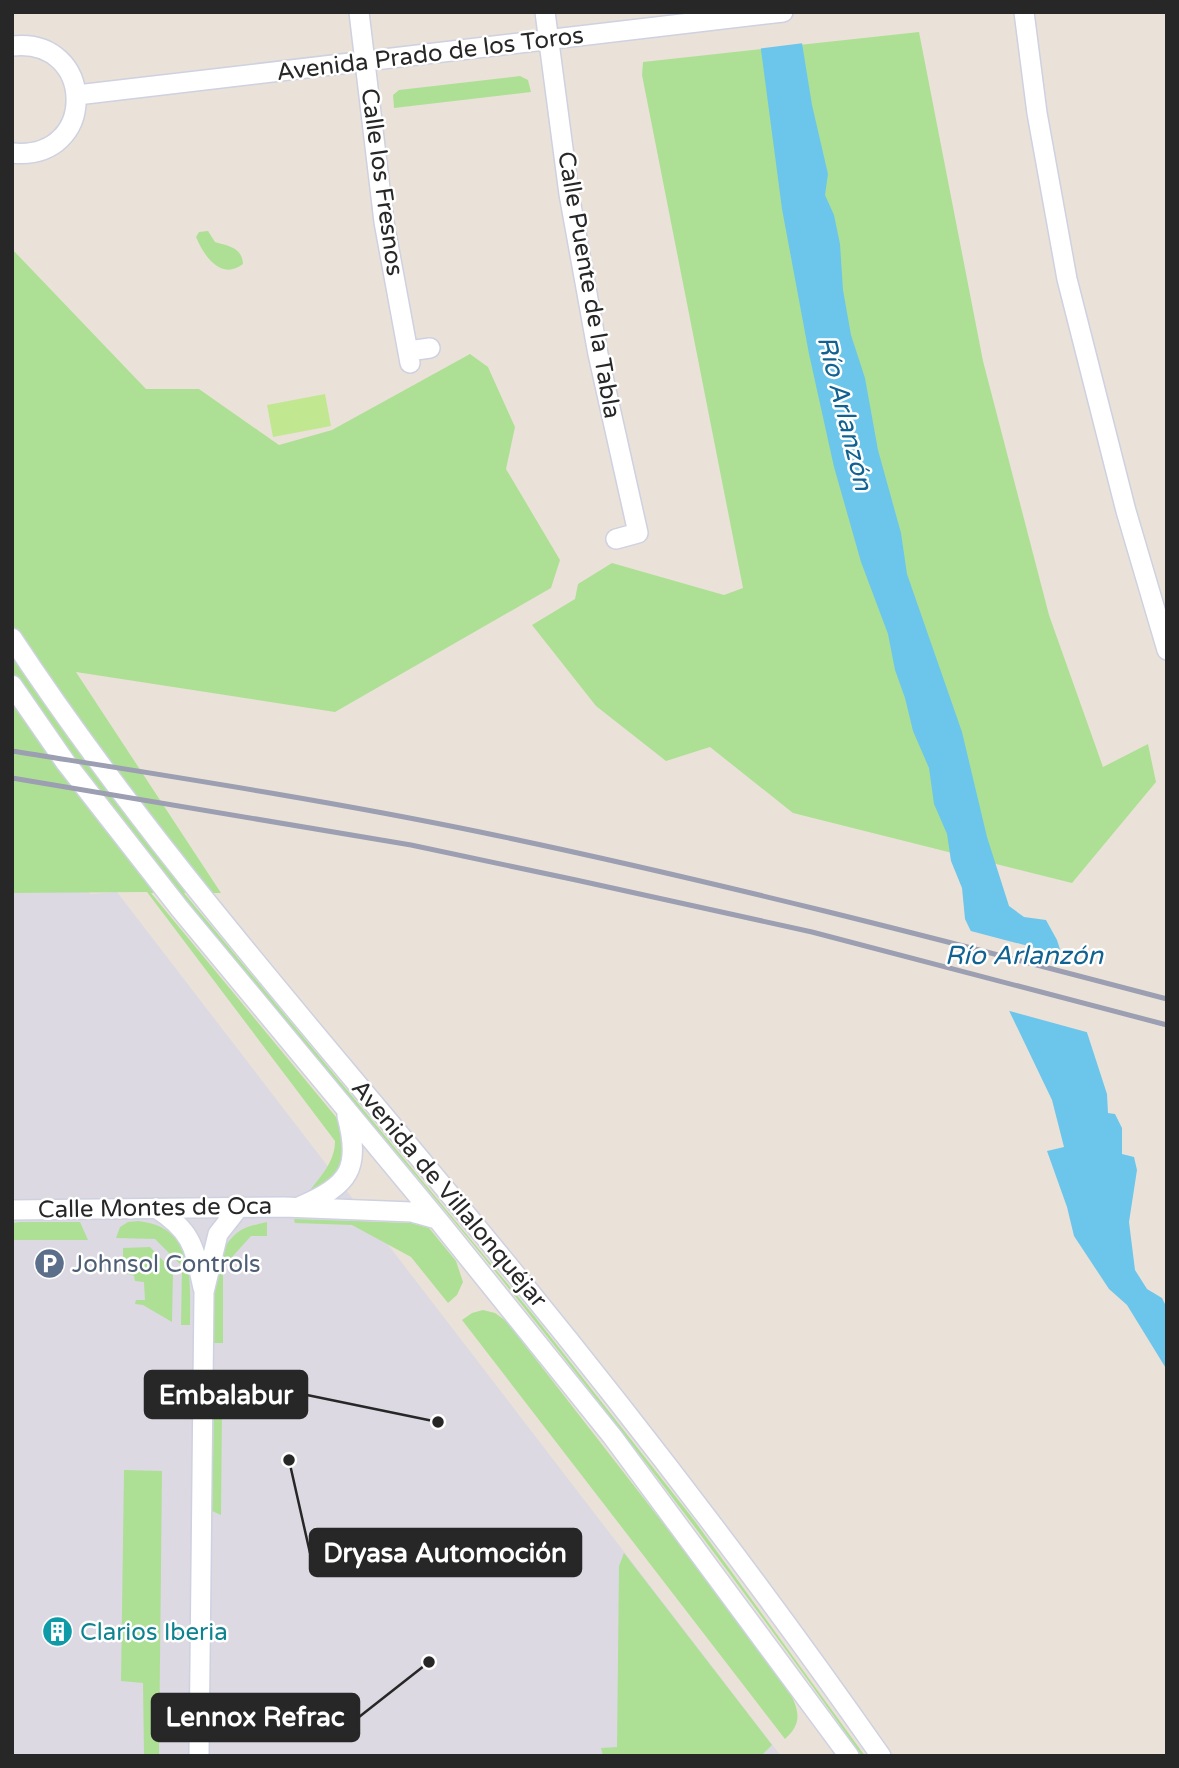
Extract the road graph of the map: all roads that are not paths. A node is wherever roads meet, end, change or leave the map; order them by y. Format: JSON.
{"nodes":[{"id":1,"x":359,"y":12,"type":"edge"},
{"id":2,"x":545,"y":12,"type":"edge"},
{"id":3,"x":783,"y":12,"type":"edge"},
{"id":4,"x":1024,"y":12,"type":"edge"},
{"id":5,"x":549,"y":40,"type":"junction"},
{"id":6,"x":12,"y":46,"type":"edge"},
{"id":7,"x":365,"y":62,"type":"junction"},
{"id":8,"x":77,"y":95,"type":"junction"},
{"id":9,"x":12,"y":153,"type":"edge"},
{"id":10,"x":430,"y":348,"type":"dead end"},
{"id":11,"x":616,"y":539,"type":"dead end"},
{"id":12,"x":12,"y":638,"type":"edge"},
{"id":13,"x":1167,"y":650,"type":"edge"},
{"id":14,"x":12,"y":685,"type":"edge"},
{"id":15,"x":344,"y":1108,"type":"junction"},
{"id":16,"x":240,"y":1206,"type":"junction"},
{"id":17,"x":298,"y":1207,"type":"junction"},
{"id":18,"x":156,"y":1208,"type":"junction"},
{"id":19,"x":12,"y":1210,"type":"edge"},
{"id":20,"x":438,"y":1220,"type":"junction"},
{"id":21,"x":204,"y":1292,"type":"junction"},
{"id":22,"x":199,"y":1756,"type":"edge"},
{"id":23,"x":849,"y":1756,"type":"edge"},
{"id":24,"x":881,"y":1756,"type":"edge"}],
"edges":[{"from":1,"to":7,"type":"street","name":"Calle los Fresnos"},
{"from":2,"to":5,"type":"street","name":"Calle Puente de la Tabla"},
{"from":3,"to":5,"type":"street","name":"Avenida Prado de los Toros"},
{"from":4,"to":13,"type":"street"},
{"from":5,"to":7,"type":"street","name":"Avenida Prado de los Toros"},
{"from":5,"to":11,"type":"street","name":"Calle Puente de la Tabla"},
{"from":6,"to":8,"type":"street"},
{"from":7,"to":8,"type":"street","name":"Avenida Prado de los Toros"},
{"from":7,"to":10,"type":"street","name":"Calle los Fresnos"},
{"from":8,"to":9,"type":"street"},
{"from":12,"to":24,"type":"street","name":"Avenida de Villalonquéjar"},
{"from":14,"to":15,"type":"street","name":"Avenida de Villalonquéjar"},
{"from":15,"to":17,"type":"street","name":"Calle Montes de Oca"},
{"from":15,"to":20,"type":"street","name":"Avenida de Villalonquéjar"},
{"from":16,"to":17,"type":"street","name":"Calle Montes de Oca"},
{"from":16,"to":18,"type":"street","name":"Calle Montes de Oca"},
{"from":16,"to":21,"type":"street"},
{"from":17,"to":20,"type":"street","name":"Calle Montes de Oca"},
{"from":18,"to":19,"type":"street","name":"Calle Montes de Oca"},
{"from":18,"to":21,"type":"street"},
{"from":20,"to":23,"type":"street","name":"Avenida de Villalonquéjar"},
{"from":21,"to":22,"type":"street"}]}
